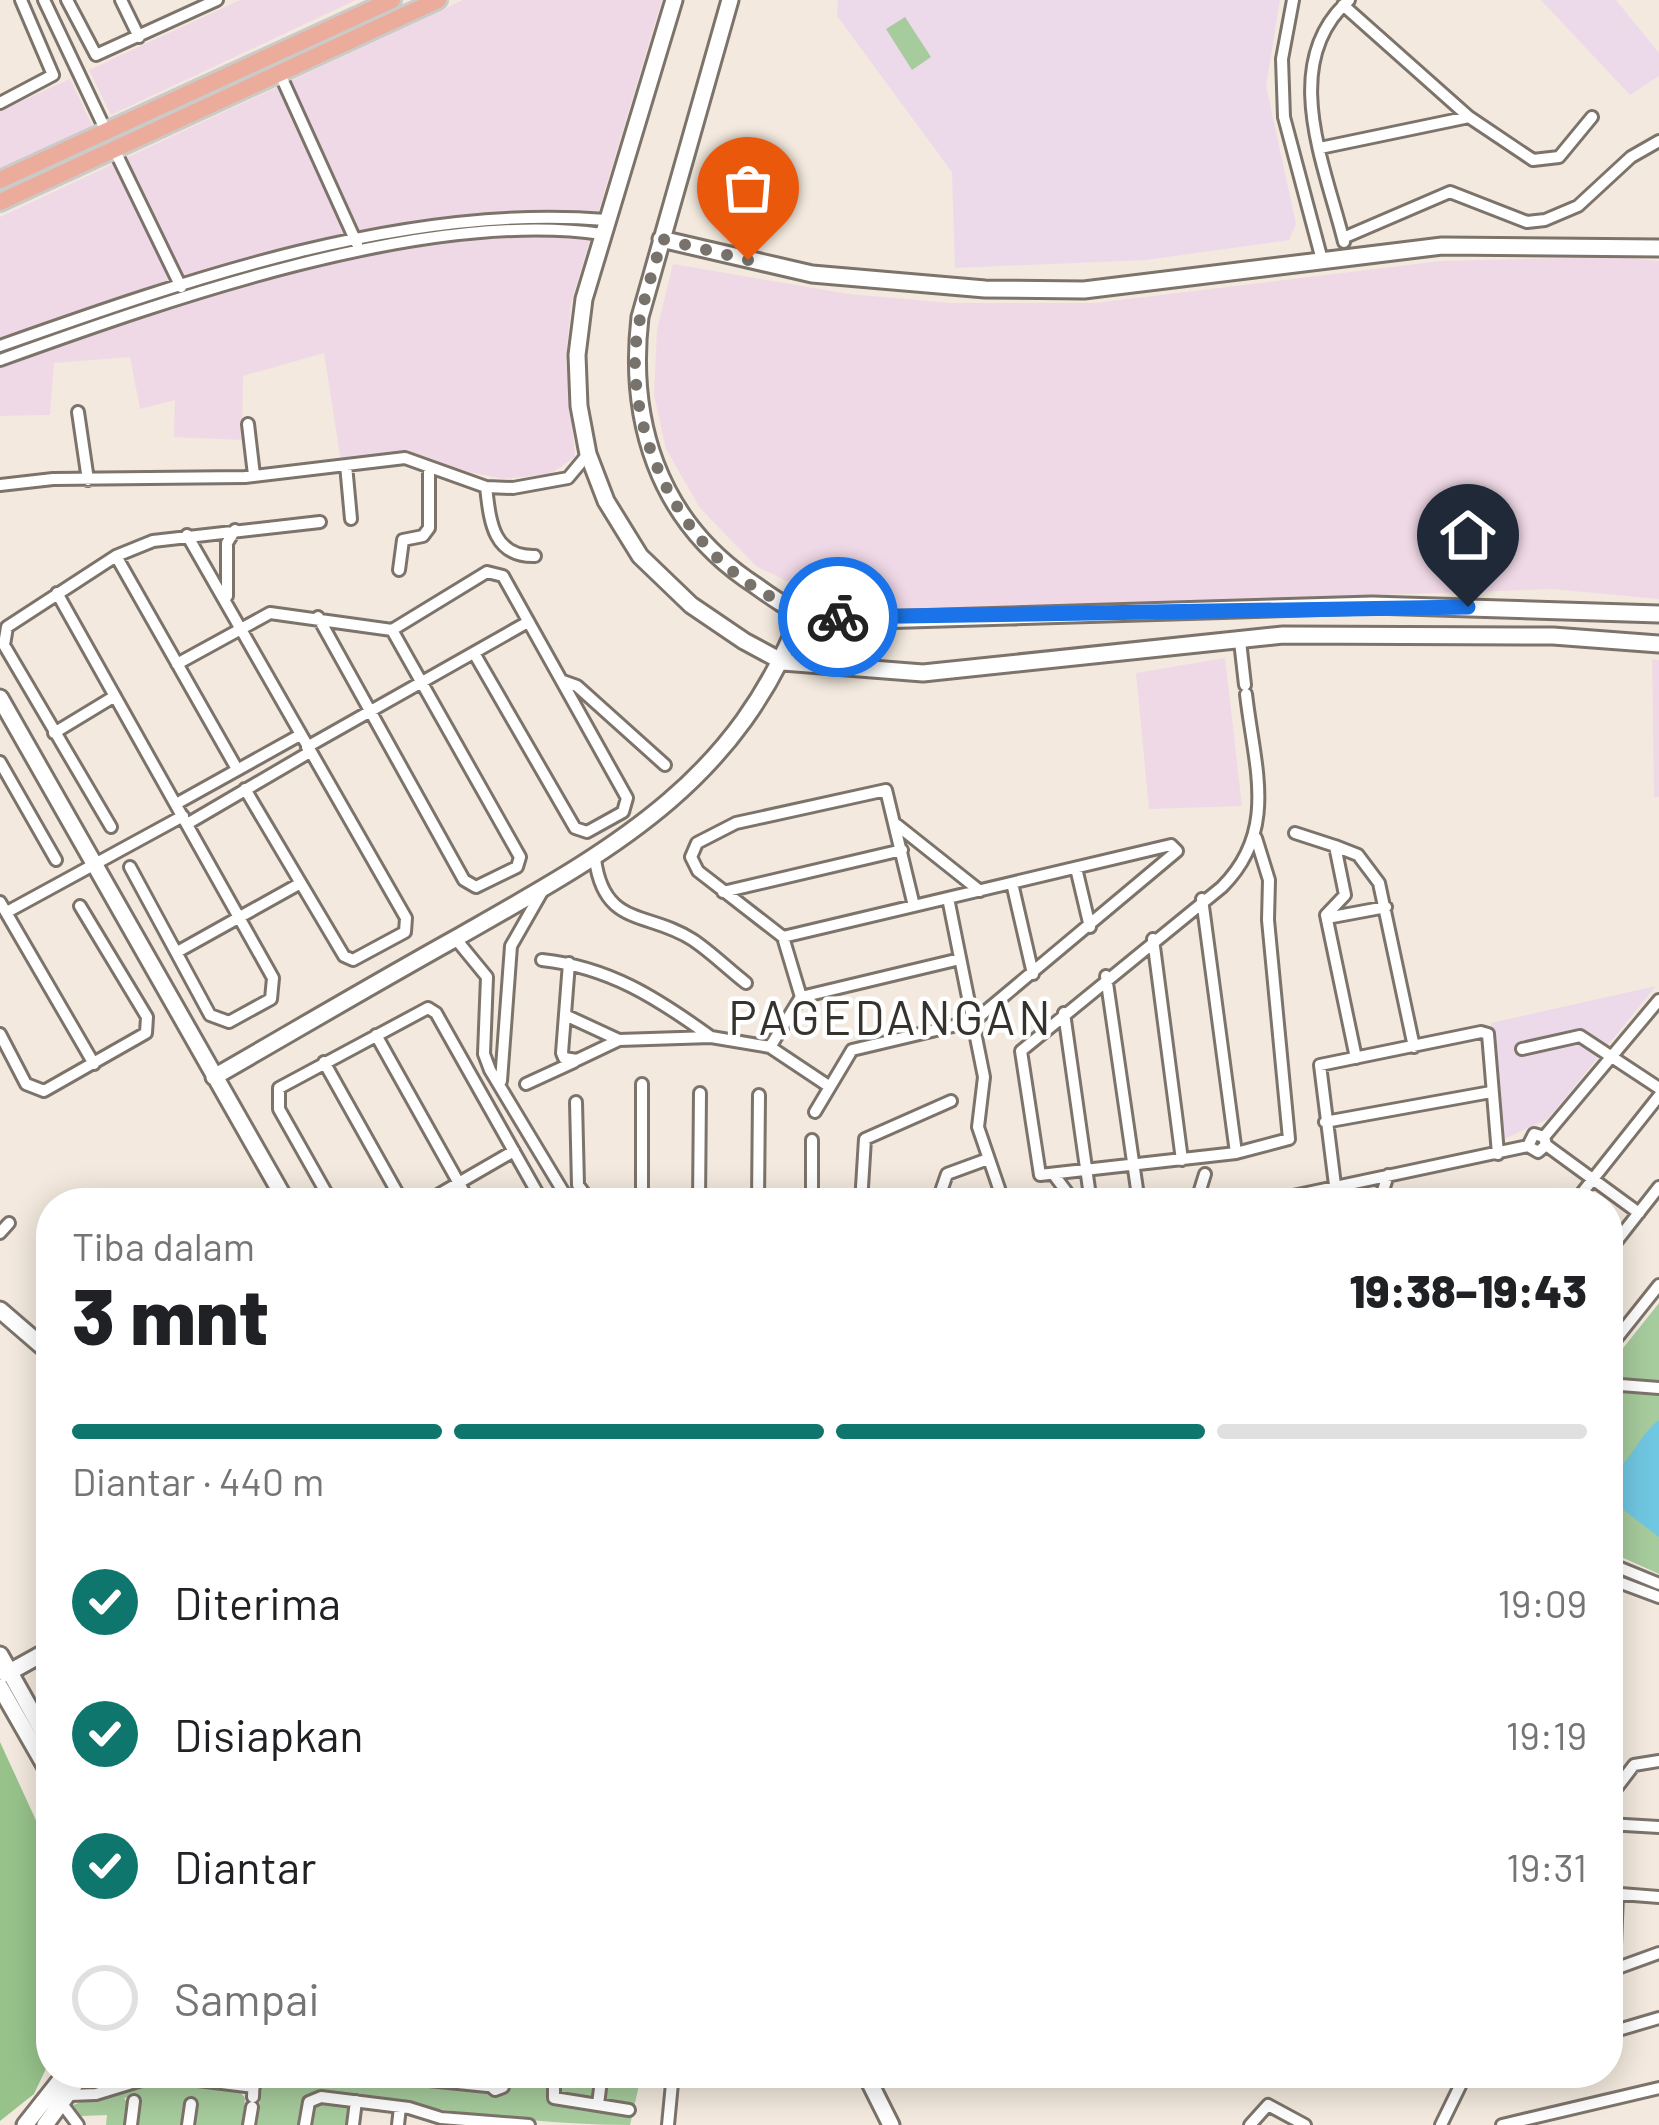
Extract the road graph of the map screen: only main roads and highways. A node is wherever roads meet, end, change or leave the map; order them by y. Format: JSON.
{"nodes":[{"id":1,"x":438,"y":0,"type":"edge"},
{"id":2,"x":674,"y":0,"type":"edge"},
{"id":3,"x":730,"y":0,"type":"edge"},
{"id":4,"x":396,"y":6,"type":"edge"},
{"id":5,"x":0,"y":180,"type":"edge"},
{"id":6,"x":0,"y":202,"type":"edge"},
{"id":7,"x":662,"y":239,"type":"junction"},
{"id":8,"x":1659,"y":248,"type":"edge"},
{"id":9,"x":1372,"y":605,"type":"junction"},
{"id":10,"x":1625,"y":610,"type":"junction"},
{"id":11,"x":801,"y":613,"type":"junction"},
{"id":12,"x":1659,"y":614,"type":"edge"},
{"id":13,"x":1371,"y":634,"type":"junction"},
{"id":14,"x":1620,"y":640,"type":"junction"},
{"id":15,"x":1659,"y":644,"type":"edge"},
{"id":16,"x":783,"y":662,"type":"junction"},
{"id":17,"x":0,"y":698,"type":"edge"},
{"id":18,"x":214,"y":1077,"type":"junction"},
{"id":19,"x":278,"y":1188,"type":"edge"},
{"id":20,"x":0,"y":1310,"type":"edge"},
{"id":21,"x":36,"y":1341,"type":"edge"},
{"id":22,"x":0,"y":1655,"type":"edge"},
{"id":23,"x":36,"y":1657,"type":"edge"},
{"id":24,"x":5,"y":1675,"type":"edge"},
{"id":25,"x":0,"y":1687,"type":"edge"},
{"id":26,"x":36,"y":1723,"type":"edge"},
{"id":27,"x":36,"y":1750,"type":"edge"},
{"id":28,"x":54,"y":2088,"type":"edge"},
{"id":29,"x":74,"y":2088,"type":"edge"},
{"id":30,"x":872,"y":2088,"type":"edge"},
{"id":31,"x":25,"y":2125,"type":"edge"},
{"id":32,"x":45,"y":2125,"type":"edge"},
{"id":33,"x":891,"y":2125,"type":"edge"}],
"edges":[{"from":1,"to":4,"type":"main road"},
{"from":2,"to":16,"type":"main road"},
{"from":3,"to":7,"type":"main road"},
{"from":4,"to":5,"type":"main road"},
{"from":4,"to":6,"type":"main road"},
{"from":7,"to":8,"type":"main road"},
{"from":7,"to":11,"type":"main road"},
{"from":9,"to":10,"type":"main road"},
{"from":9,"to":11,"type":"main road"},
{"from":9,"to":13,"type":"main road"},
{"from":10,"to":12,"type":"main road"},
{"from":10,"to":14,"type":"main road"},
{"from":11,"to":16,"type":"main road"},
{"from":13,"to":14,"type":"main road"},
{"from":13,"to":16,"type":"main road"},
{"from":14,"to":15,"type":"main road"},
{"from":16,"to":18,"type":"main road"},
{"from":17,"to":18,"type":"main road"},
{"from":18,"to":19,"type":"main road"},
{"from":20,"to":21,"type":"main road"},
{"from":22,"to":24,"type":"main road"},
{"from":23,"to":24,"type":"main road"},
{"from":24,"to":26,"type":"main road"},
{"from":25,"to":27,"type":"main road"},
{"from":28,"to":31,"type":"main road"},
{"from":29,"to":32,"type":"main road"},
{"from":30,"to":33,"type":"main road"}]}
